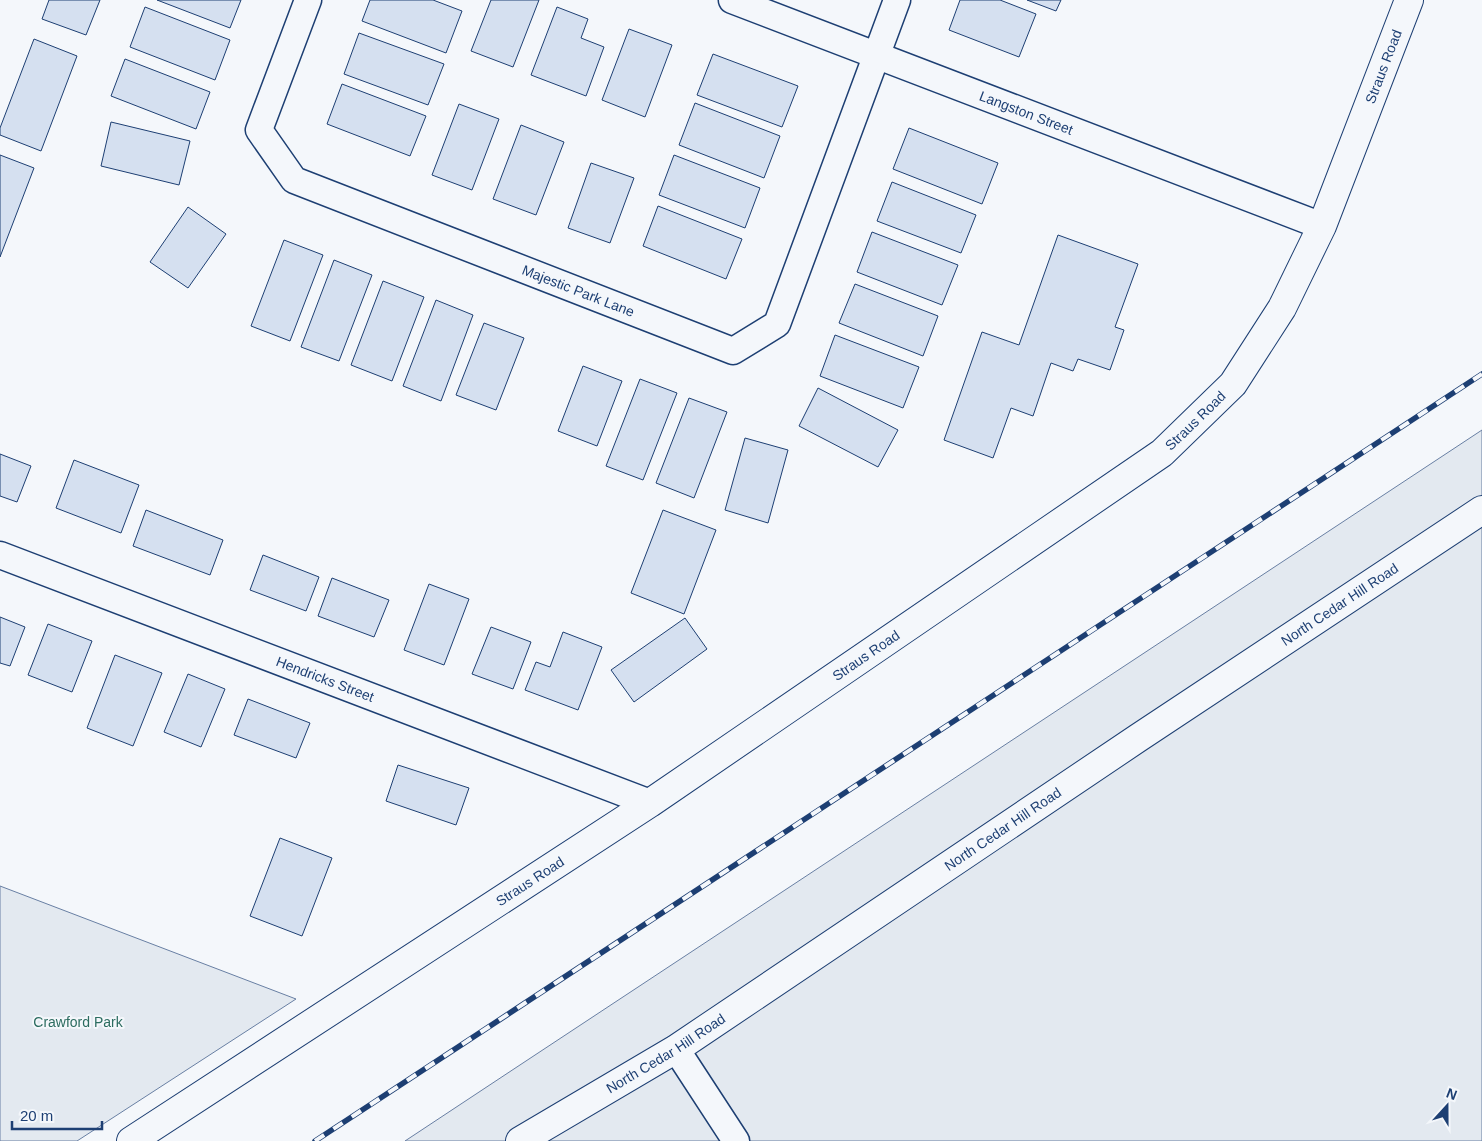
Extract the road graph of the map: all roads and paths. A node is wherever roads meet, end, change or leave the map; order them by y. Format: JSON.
{"nodes":[{"id":1,"x":308,"y":0,"type":"edge"},
{"id":2,"x":732,"y":0,"type":"edge"},
{"id":3,"x":897,"y":0,"type":"edge"},
{"id":4,"x":1409,"y":0,"type":"edge"},
{"id":5,"x":876,"y":55,"type":"junction"},
{"id":6,"x":1322,"y":226,"type":"junction"},
{"id":7,"x":1482,"y":510,"type":"edge"},
{"id":8,"x":0,"y":555,"type":"edge"},
{"id":9,"x":650,"y":803,"type":"junction"},
{"id":10,"x":676,"y":1049,"type":"junction"},
{"id":11,"x":131,"y":1141,"type":"edge"},
{"id":12,"x":520,"y":1141,"type":"edge"},
{"id":13,"x":736,"y":1141,"type":"edge"}],
"edges":[{"from":1,"to":5,"type":"street","name":"Majestic Park Lane"},
{"from":2,"to":5,"type":"street","name":"Langston Street"},
{"from":3,"to":5,"type":"street"},
{"from":4,"to":6,"type":"street","name":"Straus Road"},
{"from":5,"to":6,"type":"street","name":"Langston Street"},
{"from":6,"to":9,"type":"street","name":"Straus Road"},
{"from":7,"to":10,"type":"street","name":"North Cedar Hill Road"},
{"from":8,"to":9,"type":"street","name":"Hendricks Street"},
{"from":9,"to":11,"type":"street","name":"Straus Road"},
{"from":10,"to":12,"type":"street","name":"North Cedar Hill Road"},
{"from":10,"to":13,"type":"street"}]}
